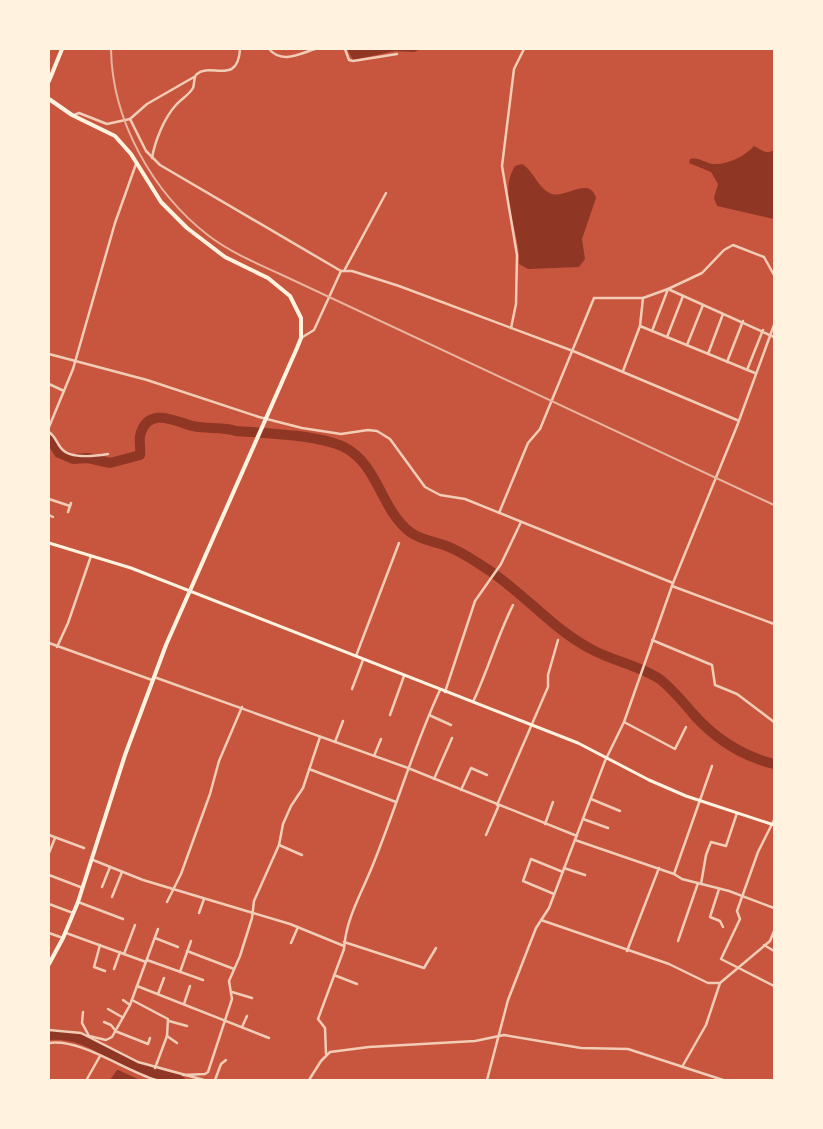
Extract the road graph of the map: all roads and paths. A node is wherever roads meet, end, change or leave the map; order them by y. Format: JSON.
{"nodes":[{"id":1,"x":63,"y":49,"type":"edge"},
{"id":2,"x":240,"y":49,"type":"edge"},
{"id":3,"x":270,"y":49,"type":"edge"},
{"id":4,"x":315,"y":49,"type":"edge"},
{"id":5,"x":345,"y":49,"type":"edge"},
{"id":6,"x":524,"y":49,"type":"edge"},
{"id":7,"x":397,"y":54,"type":"dead end"},
{"id":8,"x":194,"y":77,"type":"junction"},
{"id":9,"x":49,"y":81,"type":"edge"},
{"id":10,"x":49,"y":99,"type":"edge"},
{"id":11,"x":72,"y":115,"type":"junction"},
{"id":12,"x":130,"y":119,"type":"junction"},
{"id":13,"x":152,"y":158,"type":"junction"},
{"id":14,"x":136,"y":164,"type":"junction"},
{"id":15,"x":386,"y":192,"type":"dead end"},
{"id":16,"x":343,"y":271,"type":"junction"},
{"id":17,"x":774,"y":275,"type":"edge"},
{"id":18,"x":668,"y":289,"type":"junction"},
{"id":19,"x":683,"y":296,"type":"junction"},
{"id":20,"x":643,"y":298,"type":"junction"},
{"id":21,"x":703,"y":305,"type":"junction"},
{"id":22,"x":723,"y":314,"type":"junction"},
{"id":23,"x":743,"y":321,"type":"junction"},
{"id":24,"x":774,"y":325,"type":"edge"},
{"id":25,"x":640,"y":326,"type":"junction"},
{"id":26,"x":511,"y":328,"type":"junction"},
{"id":27,"x":763,"y":330,"type":"junction"},
{"id":28,"x":652,"y":331,"type":"junction"},
{"id":29,"x":770,"y":334,"type":"junction"},
{"id":30,"x":667,"y":337,"type":"junction"},
{"id":31,"x":774,"y":337,"type":"edge"},
{"id":32,"x":301,"y":338,"type":"junction"},
{"id":33,"x":687,"y":345,"type":"junction"},
{"id":34,"x":573,"y":351,"type":"junction"},
{"id":35,"x":49,"y":354,"type":"edge"},
{"id":36,"x":708,"y":354,"type":"junction"},
{"id":37,"x":74,"y":362,"type":"junction"},
{"id":38,"x":727,"y":362,"type":"junction"},
{"id":39,"x":623,"y":370,"type":"junction"},
{"id":40,"x":748,"y":370,"type":"junction"},
{"id":41,"x":755,"y":373,"type":"junction"},
{"id":42,"x":49,"y":384,"type":"edge"},
{"id":43,"x":64,"y":391,"type":"junction"},
{"id":44,"x":737,"y":420,"type":"junction"},
{"id":45,"x":266,"y":421,"type":"junction"},
{"id":46,"x":49,"y":427,"type":"edge"},
{"id":47,"x":49,"y":432,"type":"edge"},
{"id":48,"x":108,"y":454,"type":"dead end"},
{"id":49,"x":54,"y":495,"type":"dead end"},
{"id":50,"x":50,"y":499,"type":"edge"},
{"id":51,"x":68,"y":512,"type":"dead end"},
{"id":52,"x":499,"y":513,"type":"junction"},
{"id":53,"x":49,"y":515,"type":"edge"},
{"id":54,"x":53,"y":517,"type":"dead end"},
{"id":55,"x":521,"y":522,"type":"junction"},
{"id":56,"x":49,"y":543,"type":"edge"},
{"id":57,"x":400,"y":543,"type":"dead end"},
{"id":58,"x":91,"y":556,"type":"junction"},
{"id":59,"x":672,"y":584,"type":"junction"},
{"id":60,"x":189,"y":592,"type":"junction"},
{"id":61,"x":513,"y":605,"type":"dead end"},
{"id":62,"x":774,"y":624,"type":"edge"},
{"id":63,"x":558,"y":640,"type":"dead end"},
{"id":64,"x":652,"y":640,"type":"junction"},
{"id":65,"x":49,"y":643,"type":"edge"},
{"id":66,"x":57,"y":647,"type":"junction"},
{"id":67,"x":356,"y":656,"type":"junction"},
{"id":68,"x":364,"y":660,"type":"junction"},
{"id":69,"x":404,"y":676,"type":"junction"},
{"id":70,"x":153,"y":679,"type":"junction"},
{"id":71,"x":352,"y":689,"type":"dead end"},
{"id":72,"x":440,"y":690,"type":"junction"},
{"id":73,"x":445,"y":692,"type":"junction"},
{"id":74,"x":473,"y":702,"type":"junction"},
{"id":75,"x":242,"y":708,"type":"junction"},
{"id":76,"x":390,"y":715,"type":"dead end"},
{"id":77,"x":429,"y":715,"type":"junction"},
{"id":78,"x":343,"y":721,"type":"dead end"},
{"id":79,"x":624,"y":722,"type":"junction"},
{"id":80,"x":774,"y":722,"type":"edge"},
{"id":81,"x":530,"y":724,"type":"junction"},
{"id":82,"x":451,"y":725,"type":"dead end"},
{"id":83,"x":686,"y":727,"type":"dead end"},
{"id":84,"x":320,"y":737,"type":"junction"},
{"id":85,"x":452,"y":738,"type":"dead end"},
{"id":86,"x":381,"y":739,"type":"dead end"},
{"id":87,"x":335,"y":742,"type":"junction"},
{"id":88,"x":374,"y":756,"type":"junction"},
{"id":89,"x":608,"y":756,"type":"junction"},
{"id":90,"x":712,"y":766,"type":"dead end"},
{"id":91,"x":408,"y":768,"type":"junction"},
{"id":92,"x":309,"y":769,"type":"junction"},
{"id":93,"x":487,"y":775,"type":"dead end"},
{"id":94,"x":434,"y":779,"type":"junction"},
{"id":95,"x":461,"y":790,"type":"junction"},
{"id":96,"x":591,"y":799,"type":"junction"},
{"id":97,"x":701,"y":800,"type":"junction"},
{"id":98,"x":396,"y":802,"type":"junction"},
{"id":99,"x":553,"y":802,"type":"dead end"},
{"id":100,"x":498,"y":805,"type":"junction"},
{"id":101,"x":620,"y":811,"type":"dead end"},
{"id":102,"x":737,"y":813,"type":"junction"},
{"id":103,"x":583,"y":820,"type":"junction"},
{"id":104,"x":774,"y":820,"type":"edge"},
{"id":105,"x":545,"y":824,"type":"junction"},
{"id":106,"x":773,"y":825,"type":"edge"},
{"id":107,"x":608,"y":828,"type":"dead end"},
{"id":108,"x":49,"y":835,"type":"edge"},
{"id":109,"x":486,"y":835,"type":"dead end"},
{"id":110,"x":576,"y":836,"type":"junction"},
{"id":111,"x":55,"y":838,"type":"junction"},
{"id":112,"x":575,"y":840,"type":"junction"},
{"id":113,"x":279,"y":845,"type":"junction"},
{"id":114,"x":84,"y":848,"type":"dead end"},
{"id":115,"x":49,"y":853,"type":"edge"},
{"id":116,"x":302,"y":855,"type":"dead end"},
{"id":117,"x":93,"y":860,"type":"junction"},
{"id":118,"x":110,"y":867,"type":"junction"},
{"id":119,"x":564,"y":868,"type":"junction"},
{"id":120,"x":658,"y":868,"type":"junction"},
{"id":121,"x":122,"y":872,"type":"junction"},
{"id":122,"x":562,"y":872,"type":"junction"},
{"id":123,"x":674,"y":874,"type":"junction"},
{"id":124,"x":49,"y":875,"type":"edge"},
{"id":125,"x":585,"y":875,"type":"dead end"},
{"id":126,"x":700,"y":883,"type":"junction"},
{"id":127,"x":102,"y":887,"type":"dead end"},
{"id":128,"x":83,"y":888,"type":"junction"},
{"id":129,"x":172,"y":889,"type":"junction"},
{"id":130,"x":719,"y":889,"type":"junction"},
{"id":131,"x":554,"y":894,"type":"junction"},
{"id":132,"x":741,"y":896,"type":"junction"},
{"id":133,"x":112,"y":897,"type":"dead end"},
{"id":134,"x":204,"y":899,"type":"junction"},
{"id":135,"x":78,"y":902,"type":"junction"},
{"id":136,"x":167,"y":902,"type":"dead end"},
{"id":137,"x":49,"y":904,"type":"edge"},
{"id":138,"x":774,"y":908,"type":"edge"},
{"id":139,"x":74,"y":913,"type":"junction"},
{"id":140,"x":199,"y":913,"type":"dead end"},
{"id":141,"x":253,"y":914,"type":"junction"},
{"id":142,"x":123,"y":919,"type":"dead end"},
{"id":143,"x":541,"y":920,"type":"junction"},
{"id":144,"x":135,"y":925,"type":"dead end"},
{"id":145,"x":298,"y":927,"type":"junction"},
{"id":146,"x":723,"y":927,"type":"dead end"},
{"id":147,"x":158,"y":929,"type":"dead end"},
{"id":148,"x":774,"y":931,"type":"edge"},
{"id":149,"x":49,"y":933,"type":"edge"},
{"id":150,"x":66,"y":933,"type":"junction"},
{"id":151,"x":63,"y":938,"type":"junction"},
{"id":152,"x":155,"y":938,"type":"junction"},
{"id":153,"x":678,"y":940,"type":"dead end"},
{"id":154,"x":191,"y":941,"type":"dead end"},
{"id":155,"x":291,"y":943,"type":"dead end"},
{"id":156,"x":344,"y":944,"type":"junction"},
{"id":157,"x":764,"y":945,"type":"junction"},
{"id":158,"x":100,"y":946,"type":"junction"},
{"id":159,"x":178,"y":947,"type":"dead end"},
{"id":160,"x":436,"y":948,"type":"dead end"},
{"id":161,"x":187,"y":951,"type":"junction"},
{"id":162,"x":627,"y":951,"type":"junction"},
{"id":163,"x":774,"y":951,"type":"edge"},
{"id":164,"x":120,"y":952,"type":"junction"},
{"id":165,"x":124,"y":954,"type":"junction"},
{"id":166,"x":146,"y":961,"type":"junction"},
{"id":167,"x":49,"y":964,"type":"edge"},
{"id":168,"x":737,"y":968,"type":"junction"},
{"id":169,"x":114,"y":969,"type":"dead end"},
{"id":170,"x":234,"y":969,"type":"junction"},
{"id":171,"x":105,"y":971,"type":"dead end"},
{"id":172,"x":180,"y":972,"type":"junction"},
{"id":173,"x":334,"y":975,"type":"junction"},
{"id":174,"x":164,"y":978,"type":"dead end"},
{"id":175,"x":203,"y":980,"type":"dead end"},
{"id":176,"x":720,"y":983,"type":"junction"},
{"id":177,"x":357,"y":984,"type":"dead end"},
{"id":178,"x":137,"y":986,"type":"junction"},
{"id":179,"x":190,"y":986,"type":"dead end"},
{"id":180,"x":774,"y":986,"type":"edge"},
{"id":181,"x":232,"y":992,"type":"junction"},
{"id":182,"x":158,"y":994,"type":"junction"},
{"id":183,"x":252,"y":998,"type":"dead end"},
{"id":184,"x":123,"y":1000,"type":"dead end"},
{"id":185,"x":132,"y":1000,"type":"junction"},
{"id":186,"x":184,"y":1004,"type":"junction"},
{"id":187,"x":130,"y":1005,"type":"junction"},
{"id":188,"x":108,"y":1009,"type":"dead end"},
{"id":189,"x":83,"y":1012,"type":"dead end"},
{"id":190,"x":246,"y":1016,"type":"dead end"},
{"id":191,"x":122,"y":1017,"type":"junction"},
{"id":192,"x":224,"y":1020,"type":"junction"},
{"id":193,"x":169,"y":1021,"type":"junction"},
{"id":194,"x":104,"y":1022,"type":"dead end"},
{"id":195,"x":187,"y":1026,"type":"dead end"},
{"id":196,"x":242,"y":1027,"type":"junction"},
{"id":197,"x":49,"y":1030,"type":"edge"},
{"id":198,"x":115,"y":1031,"type":"junction"},
{"id":199,"x":500,"y":1035,"type":"junction"},
{"id":200,"x":89,"y":1036,"type":"junction"},
{"id":201,"x":167,"y":1036,"type":"junction"},
{"id":202,"x":150,"y":1038,"type":"dead end"},
{"id":203,"x":270,"y":1038,"type":"dead end"},
{"id":204,"x":49,"y":1043,"type":"edge"},
{"id":205,"x":177,"y":1043,"type":"dead end"},
{"id":206,"x":326,"y":1054,"type":"junction"},
{"id":207,"x":100,"y":1056,"type":"junction"},
{"id":208,"x":226,"y":1060,"type":"dead end"},
{"id":209,"x":682,"y":1067,"type":"junction"},
{"id":210,"x":155,"y":1068,"type":"junction"},
{"id":211,"x":183,"y":1075,"type":"junction"},
{"id":212,"x":87,"y":1079,"type":"dead end"},
{"id":213,"x":156,"y":1080,"type":"edge"},
{"id":214,"x":204,"y":1080,"type":"edge"},
{"id":215,"x":215,"y":1080,"type":"edge"},
{"id":216,"x":309,"y":1080,"type":"edge"},
{"id":217,"x":487,"y":1080,"type":"edge"},
{"id":218,"x":723,"y":1080,"type":"edge"}],
"edges":[{"from":1,"to":9,"type":"main road"},
{"from":2,"to":8,"type":"street"},
{"from":3,"to":4,"type":"street"},
{"from":5,"to":7,"type":"street"},
{"from":6,"to":26,"type":"street"},
{"from":8,"to":12,"type":"street"},
{"from":8,"to":13,"type":"street"},
{"from":10,"to":11,"type":"main road"},
{"from":11,"to":12,"type":"street"},
{"from":11,"to":14,"type":"main road"},
{"from":12,"to":13,"type":"street"},
{"from":13,"to":16,"type":"street"},
{"from":14,"to":32,"type":"main road"},
{"from":14,"to":37,"type":"street"},
{"from":15,"to":16,"type":"street"},
{"from":16,"to":26,"type":"street"},
{"from":16,"to":32,"type":"street"},
{"from":17,"to":18,"type":"street"},
{"from":18,"to":19,"type":"street"},
{"from":18,"to":20,"type":"street"},
{"from":18,"to":28,"type":"street"},
{"from":19,"to":21,"type":"street"},
{"from":19,"to":30,"type":"street"},
{"from":20,"to":25,"type":"street"},
{"from":20,"to":34,"type":"street"},
{"from":21,"to":22,"type":"street"},
{"from":21,"to":33,"type":"street"},
{"from":22,"to":23,"type":"street"},
{"from":22,"to":36,"type":"street"},
{"from":23,"to":27,"type":"street"},
{"from":23,"to":38,"type":"street"},
{"from":24,"to":29,"type":"street"},
{"from":25,"to":28,"type":"street"},
{"from":25,"to":39,"type":"street"},
{"from":26,"to":34,"type":"street"},
{"from":27,"to":29,"type":"street"},
{"from":27,"to":40,"type":"street"},
{"from":28,"to":30,"type":"street"},
{"from":29,"to":31,"type":"street"},
{"from":29,"to":41,"type":"street"},
{"from":30,"to":33,"type":"street"},
{"from":32,"to":45,"type":"main road"},
{"from":33,"to":36,"type":"street"},
{"from":34,"to":39,"type":"street"},
{"from":34,"to":52,"type":"street"},
{"from":35,"to":37,"type":"street"},
{"from":36,"to":38,"type":"street"},
{"from":37,"to":43,"type":"street"},
{"from":37,"to":45,"type":"street"},
{"from":38,"to":40,"type":"street"},
{"from":39,"to":44,"type":"street"},
{"from":40,"to":41,"type":"street"},
{"from":41,"to":44,"type":"street"},
{"from":42,"to":43,"type":"street"},
{"from":43,"to":46,"type":"street"},
{"from":44,"to":59,"type":"street"},
{"from":45,"to":52,"type":"street"},
{"from":45,"to":60,"type":"main road"},
{"from":47,"to":48,"type":"street"},
{"from":49,"to":50,"type":"street"},
{"from":50,"to":51,"type":"street"},
{"from":52,"to":55,"type":"street"},
{"from":53,"to":54,"type":"street"},
{"from":55,"to":59,"type":"street"},
{"from":55,"to":73,"type":"street"},
{"from":56,"to":58,"type":"main road"},
{"from":57,"to":67,"type":"street"},
{"from":58,"to":60,"type":"main road"},
{"from":58,"to":66,"type":"street"},
{"from":59,"to":62,"type":"street"},
{"from":59,"to":64,"type":"street"},
{"from":60,"to":67,"type":"main road"},
{"from":60,"to":70,"type":"main road"},
{"from":61,"to":74,"type":"street"},
{"from":63,"to":81,"type":"street"},
{"from":64,"to":79,"type":"street"},
{"from":64,"to":80,"type":"street"},
{"from":65,"to":66,"type":"street"},
{"from":66,"to":70,"type":"street"},
{"from":67,"to":68,"type":"main road"},
{"from":68,"to":69,"type":"main road"},
{"from":68,"to":71,"type":"street"},
{"from":69,"to":72,"type":"main road"},
{"from":69,"to":76,"type":"street"},
{"from":70,"to":75,"type":"street"},
{"from":70,"to":117,"type":"main road"},
{"from":72,"to":73,"type":"main road"},
{"from":72,"to":77,"type":"street"},
{"from":73,"to":74,"type":"main road"},
{"from":74,"to":81,"type":"main road"},
{"from":75,"to":84,"type":"street"},
{"from":75,"to":129,"type":"street"},
{"from":77,"to":82,"type":"street"},
{"from":77,"to":91,"type":"street"},
{"from":78,"to":87,"type":"street"},
{"from":79,"to":83,"type":"street"},
{"from":79,"to":89,"type":"street"},
{"from":81,"to":89,"type":"main road"},
{"from":81,"to":100,"type":"street"},
{"from":84,"to":87,"type":"street"},
{"from":84,"to":92,"type":"street"},
{"from":85,"to":94,"type":"street"},
{"from":86,"to":88,"type":"street"},
{"from":87,"to":88,"type":"street"},
{"from":88,"to":91,"type":"street"},
{"from":89,"to":96,"type":"street"},
{"from":89,"to":97,"type":"main road"},
{"from":90,"to":97,"type":"street"},
{"from":91,"to":94,"type":"street"},
{"from":91,"to":98,"type":"street"},
{"from":92,"to":98,"type":"street"},
{"from":92,"to":113,"type":"street"},
{"from":93,"to":95,"type":"street"},
{"from":94,"to":95,"type":"street"},
{"from":95,"to":100,"type":"street"},
{"from":96,"to":101,"type":"street"},
{"from":96,"to":103,"type":"street"},
{"from":97,"to":102,"type":"main road"},
{"from":97,"to":123,"type":"street"},
{"from":98,"to":156,"type":"street"},
{"from":99,"to":105,"type":"street"},
{"from":100,"to":105,"type":"street"},
{"from":100,"to":109,"type":"street"},
{"from":102,"to":106,"type":"main road"},
{"from":102,"to":126,"type":"street"},
{"from":103,"to":107,"type":"street"},
{"from":103,"to":110,"type":"street"},
{"from":104,"to":106,"type":"street"},
{"from":105,"to":110,"type":"street"},
{"from":106,"to":132,"type":"street"},
{"from":108,"to":111,"type":"street"},
{"from":110,"to":112,"type":"street"},
{"from":111,"to":114,"type":"street"},
{"from":111,"to":115,"type":"street"},
{"from":112,"to":119,"type":"street"},
{"from":112,"to":120,"type":"street"},
{"from":113,"to":116,"type":"street"},
{"from":113,"to":141,"type":"street"},
{"from":117,"to":118,"type":"street"},
{"from":117,"to":128,"type":"main road"},
{"from":118,"to":121,"type":"street"},
{"from":118,"to":127,"type":"street"},
{"from":119,"to":122,"type":"street"},
{"from":119,"to":125,"type":"street"},
{"from":120,"to":123,"type":"street"},
{"from":120,"to":162,"type":"street"},
{"from":121,"to":129,"type":"street"},
{"from":121,"to":133,"type":"street"},
{"from":122,"to":131,"type":"street"},
{"from":122,"to":131,"type":"street"},
{"from":123,"to":126,"type":"street"},
{"from":124,"to":128,"type":"street"},
{"from":126,"to":130,"type":"street"},
{"from":126,"to":153,"type":"street"},
{"from":128,"to":135,"type":"main road"},
{"from":129,"to":134,"type":"street"},
{"from":129,"to":136,"type":"street"},
{"from":130,"to":132,"type":"street"},
{"from":130,"to":146,"type":"street"},
{"from":131,"to":143,"type":"street"},
{"from":132,"to":138,"type":"street"},
{"from":132,"to":168,"type":"street"},
{"from":134,"to":140,"type":"street"},
{"from":134,"to":141,"type":"street"},
{"from":135,"to":139,"type":"main road"},
{"from":135,"to":142,"type":"street"},
{"from":137,"to":139,"type":"street"},
{"from":139,"to":150,"type":"main road"},
{"from":141,"to":145,"type":"street"},
{"from":141,"to":170,"type":"street"},
{"from":143,"to":162,"type":"street"},
{"from":143,"to":199,"type":"street"},
{"from":144,"to":165,"type":"street"},
{"from":145,"to":155,"type":"street"},
{"from":145,"to":156,"type":"street"},
{"from":147,"to":152,"type":"street"},
{"from":148,"to":157,"type":"street"},
{"from":149,"to":151,"type":"street"},
{"from":150,"to":151,"type":"main road"},
{"from":150,"to":158,"type":"street"},
{"from":151,"to":167,"type":"main road"},
{"from":152,"to":159,"type":"street"},
{"from":152,"to":166,"type":"street"},
{"from":154,"to":161,"type":"street"},
{"from":156,"to":160,"type":"street"},
{"from":156,"to":173,"type":"street"},
{"from":157,"to":163,"type":"street"},
{"from":157,"to":168,"type":"street"},
{"from":158,"to":164,"type":"street"},
{"from":158,"to":171,"type":"street"},
{"from":161,"to":170,"type":"street"},
{"from":161,"to":172,"type":"street"},
{"from":162,"to":176,"type":"street"},
{"from":164,"to":165,"type":"street"},
{"from":164,"to":169,"type":"street"},
{"from":165,"to":166,"type":"street"},
{"from":166,"to":172,"type":"street"},
{"from":166,"to":178,"type":"street"},
{"from":168,"to":176,"type":"street"},
{"from":168,"to":180,"type":"street"},
{"from":170,"to":181,"type":"street"},
{"from":172,"to":175,"type":"street"},
{"from":173,"to":177,"type":"street"},
{"from":173,"to":206,"type":"street"},
{"from":174,"to":182,"type":"street"},
{"from":176,"to":209,"type":"street"},
{"from":178,"to":182,"type":"street"},
{"from":178,"to":185,"type":"street"},
{"from":179,"to":186,"type":"street"},
{"from":181,"to":183,"type":"street"},
{"from":181,"to":192,"type":"street"},
{"from":182,"to":186,"type":"street"},
{"from":184,"to":187,"type":"street"},
{"from":185,"to":187,"type":"street"},
{"from":185,"to":193,"type":"street"},
{"from":186,"to":192,"type":"street"},
{"from":187,"to":191,"type":"street"},
{"from":188,"to":191,"type":"street"},
{"from":189,"to":200,"type":"street"},
{"from":190,"to":196,"type":"street"},
{"from":191,"to":198,"type":"street"},
{"from":192,"to":196,"type":"street"},
{"from":192,"to":211,"type":"street"},
{"from":193,"to":195,"type":"street"},
{"from":193,"to":201,"type":"street"},
{"from":194,"to":198,"type":"street"},
{"from":196,"to":203,"type":"street"},
{"from":197,"to":200,"type":"street"},
{"from":198,"to":200,"type":"street"},
{"from":198,"to":202,"type":"street"},
{"from":199,"to":206,"type":"street"},
{"from":199,"to":209,"type":"street"},
{"from":199,"to":217,"type":"street"},
{"from":200,"to":210,"type":"street"},
{"from":201,"to":205,"type":"street"},
{"from":201,"to":210,"type":"street"},
{"from":204,"to":207,"type":"street"},
{"from":206,"to":216,"type":"street"},
{"from":207,"to":212,"type":"street"},
{"from":207,"to":213,"type":"street"},
{"from":208,"to":215,"type":"street"},
{"from":209,"to":218,"type":"street"},
{"from":210,"to":211,"type":"street"},
{"from":211,"to":214,"type":"street"}]}
